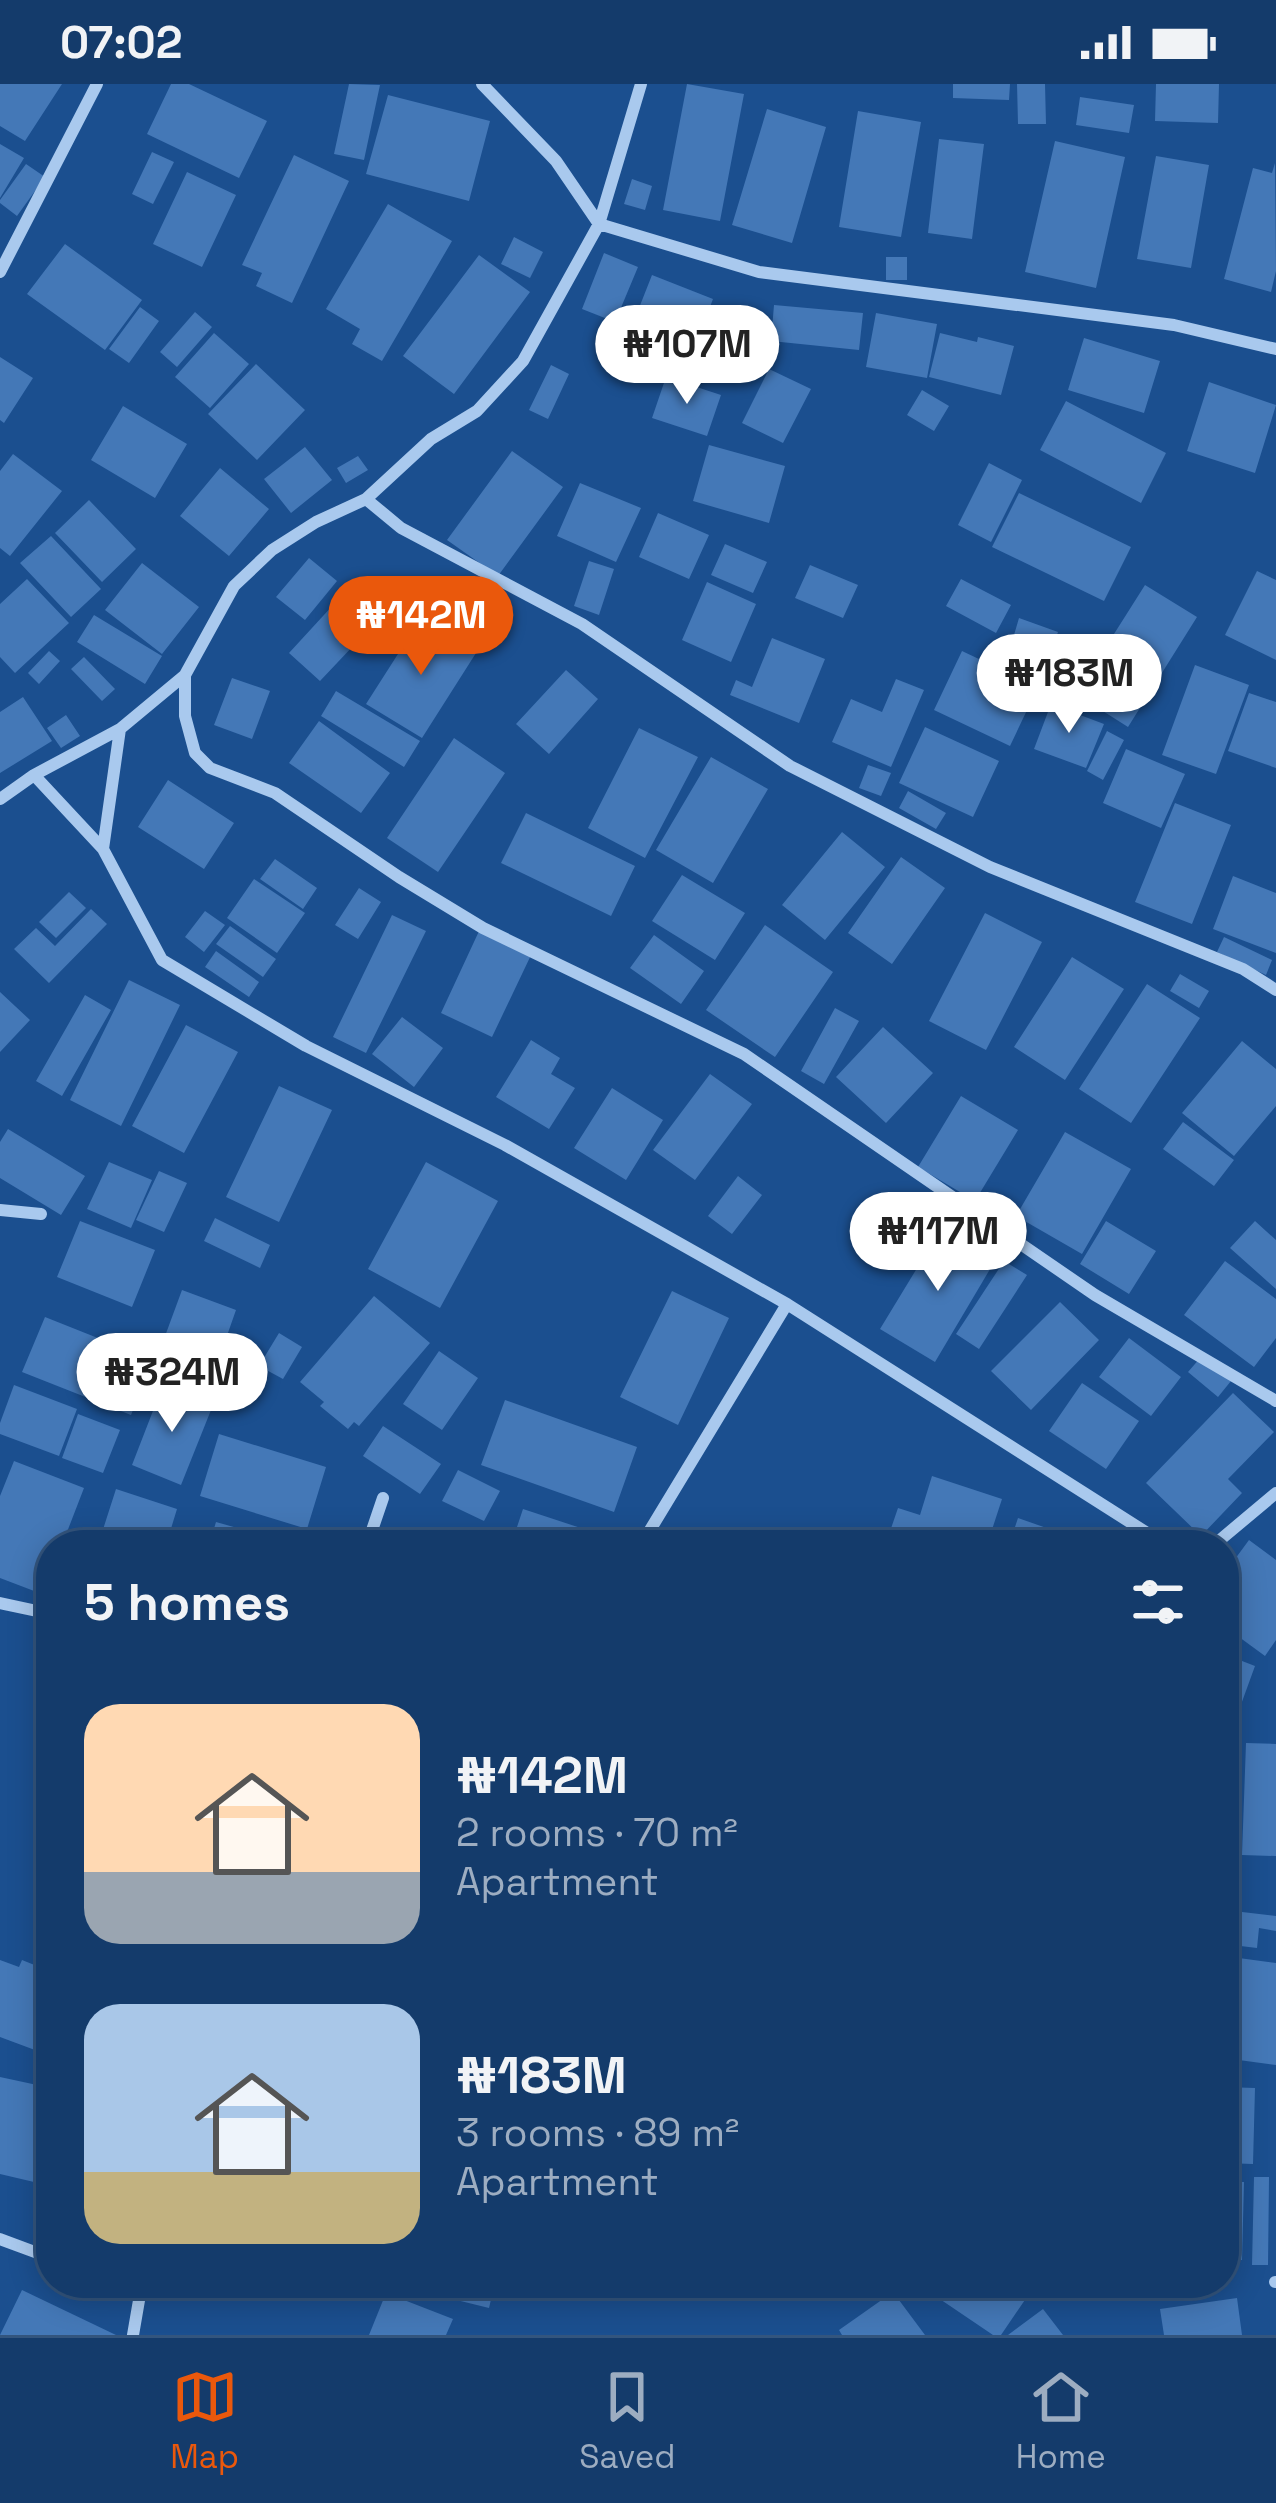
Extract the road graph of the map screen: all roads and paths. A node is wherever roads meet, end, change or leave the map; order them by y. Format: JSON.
{"nodes":[{"id":1,"x":97,"y":84,"type":"edge"},
{"id":2,"x":482,"y":84,"type":"edge"},
{"id":3,"x":641,"y":84,"type":"edge"},
{"id":4,"x":599,"y":224,"type":"junction"},
{"id":5,"x":0,"y":272,"type":"edge"},
{"id":6,"x":1276,"y":350,"type":"edge"},
{"id":7,"x":366,"y":499,"type":"junction"},
{"id":8,"x":184,"y":675,"type":"junction"},
{"id":9,"x":120,"y":729,"type":"junction"},
{"id":10,"x":34,"y":775,"type":"junction"},
{"id":11,"x":0,"y":799,"type":"edge"},
{"id":12,"x":103,"y":849,"type":"junction"},
{"id":13,"x":1276,"y":990,"type":"edge"},
{"id":14,"x":0,"y":1210,"type":"edge"},
{"id":15,"x":41,"y":1214,"type":"dead end"},
{"id":16,"x":787,"y":1304,"type":"junction"},
{"id":17,"x":1276,"y":1401,"type":"edge"},
{"id":18,"x":1276,"y":1493,"type":"edge"},
{"id":19,"x":383,"y":1498,"type":"dead end"},
{"id":20,"x":372,"y":1530,"type":"edge"},
{"id":21,"x":649,"y":1530,"type":"edge"},
{"id":22,"x":1142,"y":1530,"type":"edge"},
{"id":23,"x":1232,"y":1530,"type":"edge"},
{"id":24,"x":0,"y":1603,"type":"edge"},
{"id":25,"x":36,"y":1611,"type":"edge"},
{"id":26,"x":0,"y":2239,"type":"edge"},
{"id":27,"x":36,"y":2252,"type":"edge"},
{"id":28,"x":139,"y":2298,"type":"edge"},
{"id":29,"x":133,"y":2335,"type":"edge"}],
"edges":[{"from":1,"to":5,"type":"street"},
{"from":2,"to":4,"type":"street"},
{"from":3,"to":4,"type":"street"},
{"from":4,"to":6,"type":"street"},
{"from":4,"to":7,"type":"street"},
{"from":7,"to":8,"type":"street"},
{"from":7,"to":13,"type":"street"},
{"from":8,"to":9,"type":"street"},
{"from":8,"to":17,"type":"street"},
{"from":9,"to":10,"type":"street"},
{"from":9,"to":12,"type":"street"},
{"from":10,"to":11,"type":"street"},
{"from":10,"to":12,"type":"street"},
{"from":12,"to":16,"type":"street"},
{"from":14,"to":15,"type":"street"},
{"from":16,"to":21,"type":"street"},
{"from":16,"to":22,"type":"street"},
{"from":18,"to":23,"type":"street"},
{"from":19,"to":20,"type":"street"},
{"from":24,"to":25,"type":"street"},
{"from":26,"to":27,"type":"street"},
{"from":28,"to":29,"type":"street"}]}
